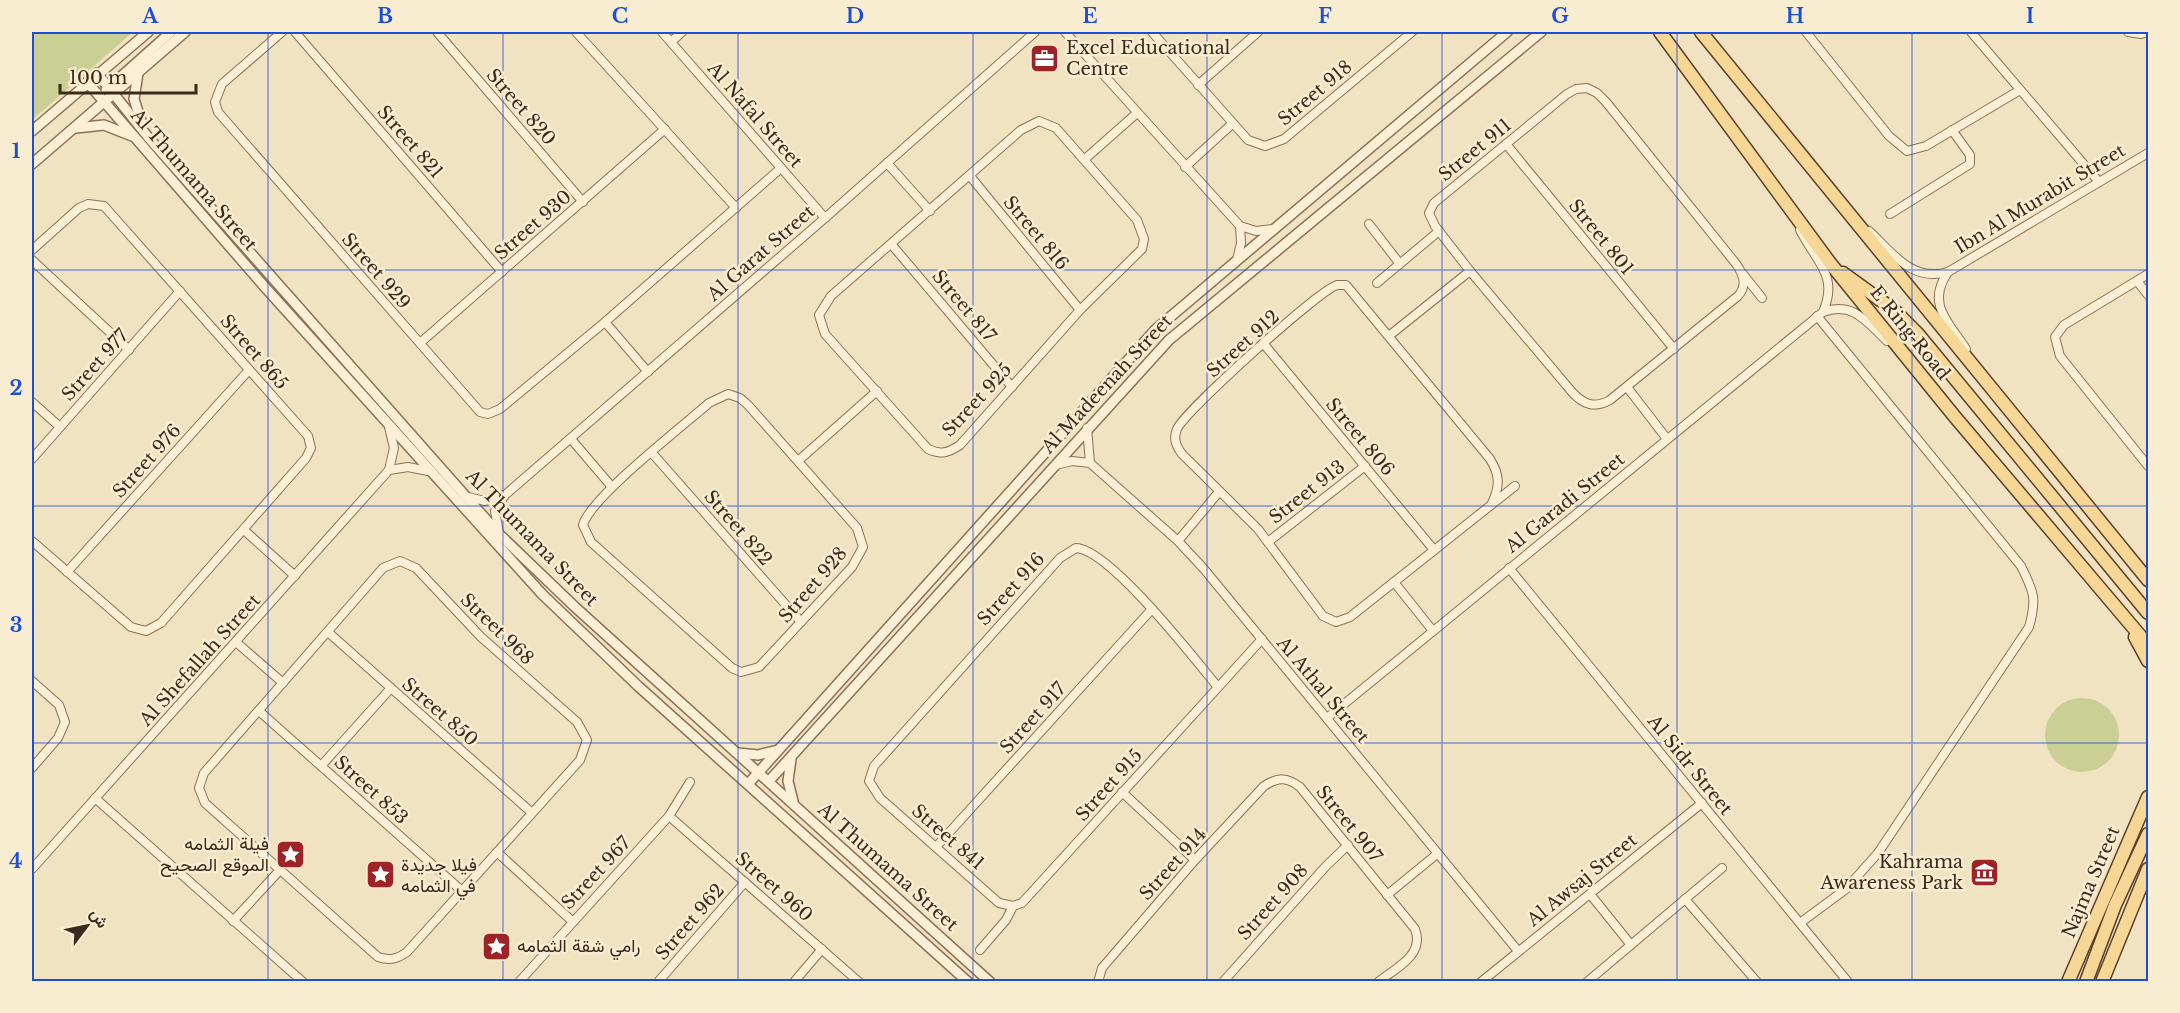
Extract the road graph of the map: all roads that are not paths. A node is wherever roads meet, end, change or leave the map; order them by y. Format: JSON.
{"nodes":[{"id":1,"x":148,"y":32,"type":"edge"},
{"id":2,"x":171,"y":32,"type":"edge"},
{"id":3,"x":185,"y":32,"type":"edge"},
{"id":4,"x":282,"y":32,"type":"edge"},
{"id":5,"x":295,"y":32,"type":"edge"},
{"id":6,"x":437,"y":32,"type":"edge"},
{"id":7,"x":576,"y":32,"type":"edge"},
{"id":8,"x":662,"y":32,"type":"edge"},
{"id":9,"x":682,"y":32,"type":"edge"},
{"id":10,"x":1035,"y":32,"type":"edge"},
{"id":11,"x":1065,"y":32,"type":"edge"},
{"id":12,"x":1152,"y":32,"type":"edge"},
{"id":13,"x":1258,"y":32,"type":"edge"},
{"id":14,"x":1412,"y":32,"type":"edge"},
{"id":15,"x":1508,"y":32,"type":"edge"},
{"id":16,"x":1541,"y":32,"type":"edge"},
{"id":17,"x":1660,"y":32,"type":"edge"},
{"id":18,"x":1701,"y":32,"type":"edge"},
{"id":19,"x":1806,"y":32,"type":"edge"},
{"id":20,"x":1971,"y":32,"type":"edge"},
{"id":21,"x":2128,"y":32,"type":"edge"},
{"id":22,"x":2148,"y":32,"type":"edge"},
{"id":23,"x":671,"y":42,"type":"junction"},
{"id":24,"x":97,"y":73,"type":"junction"},
{"id":25,"x":138,"y":74,"type":"junction"},
{"id":26,"x":87,"y":82,"type":"junction"},
{"id":27,"x":1198,"y":85,"type":"junction"},
{"id":28,"x":111,"y":90,"type":"junction"},
{"id":29,"x":2020,"y":90,"type":"junction"},
{"id":30,"x":104,"y":102,"type":"junction"},
{"id":31,"x":1137,"y":113,"type":"junction"},
{"id":32,"x":1232,"y":124,"type":"junction"},
{"id":33,"x":74,"y":128,"type":"junction"},
{"id":34,"x":665,"y":129,"type":"junction"},
{"id":35,"x":1952,"y":130,"type":"junction"},
{"id":36,"x":32,"y":131,"type":"edge"},
{"id":37,"x":148,"y":137,"type":"junction"},
{"id":38,"x":137,"y":140,"type":"junction"},
{"id":39,"x":1506,"y":144,"type":"junction"},
{"id":40,"x":2148,"y":153,"type":"edge"},
{"id":41,"x":1085,"y":159,"type":"junction"},
{"id":42,"x":887,"y":162,"type":"junction"},
{"id":43,"x":32,"y":164,"type":"edge"},
{"id":44,"x":1185,"y":167,"type":"junction"},
{"id":45,"x":781,"y":168,"type":"junction"},
{"id":46,"x":970,"y":176,"type":"junction"},
{"id":47,"x":2099,"y":182,"type":"junction"},
{"id":48,"x":583,"y":202,"type":"junction"},
{"id":49,"x":1787,"y":202,"type":"junction"},
{"id":50,"x":736,"y":208,"type":"junction"},
{"id":51,"x":930,"y":211,"type":"junction"},
{"id":52,"x":1849,"y":213,"type":"junction"},
{"id":53,"x":1890,"y":214,"type":"dead end"},
{"id":54,"x":825,"y":218,"type":"junction"},
{"id":55,"x":1369,"y":224,"type":"dead end"},
{"id":56,"x":1240,"y":226,"type":"junction"},
{"id":57,"x":1273,"y":229,"type":"junction"},
{"id":58,"x":1439,"y":231,"type":"junction"},
{"id":59,"x":892,"y":244,"type":"junction"},
{"id":60,"x":32,"y":250,"type":"edge"},
{"id":61,"x":32,"y":260,"type":"edge"},
{"id":62,"x":1236,"y":260,"type":"junction"},
{"id":63,"x":1830,"y":263,"type":"junction"},
{"id":64,"x":1400,"y":264,"type":"junction"},
{"id":65,"x":1470,"y":270,"type":"junction"},
{"id":66,"x":502,"y":272,"type":"junction"},
{"id":67,"x":1948,"y":272,"type":"junction"},
{"id":68,"x":1743,"y":273,"type":"junction"},
{"id":69,"x":2148,"y":274,"type":"edge"},
{"id":70,"x":2137,"y":281,"type":"junction"},
{"id":71,"x":1377,"y":283,"type":"dead end"},
{"id":72,"x":180,"y":291,"type":"junction"},
{"id":73,"x":2148,"y":295,"type":"edge"},
{"id":74,"x":1762,"y":298,"type":"dead end"},
{"id":75,"x":1080,"y":310,"type":"junction"},
{"id":76,"x":1820,"y":314,"type":"junction"},
{"id":77,"x":605,"y":322,"type":"junction"},
{"id":78,"x":1390,"y":335,"type":"junction"},
{"id":79,"x":420,"y":343,"type":"junction"},
{"id":80,"x":1263,"y":343,"type":"junction"},
{"id":81,"x":1674,"y":349,"type":"junction"},
{"id":82,"x":129,"y":350,"type":"junction"},
{"id":83,"x":249,"y":370,"type":"junction"},
{"id":84,"x":1916,"y":370,"type":"junction"},
{"id":85,"x":648,"y":372,"type":"junction"},
{"id":86,"x":1983,"y":376,"type":"junction"},
{"id":87,"x":1012,"y":387,"type":"junction"},
{"id":88,"x":1627,"y":387,"type":"junction"},
{"id":89,"x":877,"y":391,"type":"junction"},
{"id":90,"x":32,"y":402,"type":"edge"},
{"id":91,"x":389,"y":426,"type":"junction"},
{"id":92,"x":60,"y":427,"type":"junction"},
{"id":93,"x":1087,"y":427,"type":"junction"},
{"id":94,"x":571,"y":439,"type":"junction"},
{"id":95,"x":1667,"y":439,"type":"junction"},
{"id":96,"x":652,"y":453,"type":"junction"},
{"id":97,"x":32,"y":459,"type":"edge"},
{"id":98,"x":798,"y":461,"type":"junction"},
{"id":99,"x":1090,"y":463,"type":"junction"},
{"id":100,"x":1053,"y":466,"type":"junction"},
{"id":101,"x":1365,"y":466,"type":"junction"},
{"id":102,"x":2148,"y":466,"type":"edge"},
{"id":103,"x":389,"y":470,"type":"junction"},
{"id":104,"x":428,"y":471,"type":"junction"},
{"id":105,"x":1515,"y":486,"type":"dead end"},
{"id":106,"x":612,"y":488,"type":"junction"},
{"id":107,"x":1218,"y":493,"type":"junction"},
{"id":108,"x":505,"y":495,"type":"junction"},
{"id":109,"x":468,"y":497,"type":"junction"},
{"id":110,"x":1492,"y":503,"type":"junction"},
{"id":111,"x":244,"y":530,"type":"junction"},
{"id":112,"x":499,"y":534,"type":"junction"},
{"id":113,"x":32,"y":541,"type":"edge"},
{"id":114,"x":1178,"y":541,"type":"junction"},
{"id":115,"x":1268,"y":542,"type":"junction"},
{"id":116,"x":1434,"y":550,"type":"junction"},
{"id":117,"x":1509,"y":568,"type":"junction"},
{"id":118,"x":67,"y":572,"type":"junction"},
{"id":119,"x":295,"y":576,"type":"junction"},
{"id":120,"x":2148,"y":578,"type":"edge"},
{"id":121,"x":1394,"y":582,"type":"junction"},
{"id":122,"x":1152,"y":609,"type":"junction"},
{"id":123,"x":2122,"y":612,"type":"junction"},
{"id":124,"x":2148,"y":613,"type":"edge"},
{"id":125,"x":801,"y":622,"type":"junction"},
{"id":126,"x":1433,"y":631,"type":"junction"},
{"id":127,"x":329,"y":633,"type":"junction"},
{"id":128,"x":1262,"y":639,"type":"junction"},
{"id":129,"x":236,"y":642,"type":"junction"},
{"id":130,"x":2148,"y":645,"type":"edge"},
{"id":131,"x":2148,"y":661,"type":"edge"},
{"id":132,"x":32,"y":681,"type":"edge"},
{"id":133,"x":283,"y":683,"type":"junction"},
{"id":134,"x":1217,"y":686,"type":"junction"},
{"id":135,"x":391,"y":688,"type":"junction"},
{"id":136,"x":259,"y":711,"type":"junction"},
{"id":137,"x":1328,"y":718,"type":"junction"},
{"id":138,"x":780,"y":750,"type":"junction"},
{"id":139,"x":736,"y":753,"type":"junction"},
{"id":140,"x":792,"y":757,"type":"junction"},
{"id":141,"x":321,"y":766,"type":"junction"},
{"id":142,"x":32,"y":768,"type":"edge"},
{"id":143,"x":753,"y":778,"type":"junction"},
{"id":144,"x":1282,"y":778,"type":"joint"},
{"id":145,"x":769,"y":781,"type":"junction"},
{"id":146,"x":869,"y":781,"type":"joint"},
{"id":147,"x":690,"y":782,"type":"dead end"},
{"id":148,"x":1122,"y":792,"type":"junction"},
{"id":149,"x":2148,"y":797,"type":"edge"},
{"id":150,"x":95,"y":798,"type":"junction"},
{"id":151,"x":1702,"y":803,"type":"junction"},
{"id":152,"x":795,"y":805,"type":"junction"},
{"id":153,"x":531,"y":812,"type":"junction"},
{"id":154,"x":669,"y":816,"type":"junction"},
{"id":155,"x":2148,"y":834,"type":"edge"},
{"id":156,"x":1348,"y":846,"type":"junction"},
{"id":157,"x":936,"y":847,"type":"junction"},
{"id":158,"x":497,"y":852,"type":"junction"},
{"id":159,"x":1437,"y":854,"type":"junction"},
{"id":160,"x":1195,"y":860,"type":"junction"},
{"id":161,"x":1722,"y":868,"type":"dead end"},
{"id":162,"x":32,"y":869,"type":"edge"},
{"id":163,"x":2148,"y":869,"type":"edge"},
{"id":164,"x":280,"y":870,"type":"junction"},
{"id":165,"x":745,"y":882,"type":"junction"},
{"id":166,"x":462,"y":891,"type":"junction"},
{"id":167,"x":1590,"y":894,"type":"junction"},
{"id":168,"x":1387,"y":895,"type":"junction"},
{"id":169,"x":1685,"y":899,"type":"junction"},
{"id":170,"x":1013,"y":906,"type":"junction"},
{"id":171,"x":233,"y":921,"type":"junction"},
{"id":172,"x":572,"y":921,"type":"junction"},
{"id":173,"x":1800,"y":923,"type":"junction"},
{"id":174,"x":1630,"y":945,"type":"junction"},
{"id":175,"x":822,"y":949,"type":"junction"},
{"id":176,"x":980,"y":950,"type":"dead end"},
{"id":177,"x":1518,"y":951,"type":"junction"},
{"id":178,"x":1753,"y":980,"type":"edge"},
{"id":179,"x":303,"y":981,"type":"edge"},
{"id":180,"x":519,"y":981,"type":"edge"},
{"id":181,"x":658,"y":981,"type":"edge"},
{"id":182,"x":794,"y":981,"type":"edge"},
{"id":183,"x":859,"y":981,"type":"edge"},
{"id":184,"x":968,"y":981,"type":"edge"},
{"id":185,"x":990,"y":981,"type":"edge"},
{"id":186,"x":1098,"y":981,"type":"edge"},
{"id":187,"x":1223,"y":981,"type":"edge"},
{"id":188,"x":1378,"y":981,"type":"edge"},
{"id":189,"x":1481,"y":981,"type":"edge"},
{"id":190,"x":1587,"y":981,"type":"edge"},
{"id":191,"x":1848,"y":981,"type":"edge"},
{"id":192,"x":2068,"y":981,"type":"edge"},
{"id":193,"x":2086,"y":981,"type":"edge"},
{"id":194,"x":2102,"y":981,"type":"edge"}],
"edges":[{"from":1,"to":24,"type":"street"},
{"from":2,"to":28,"type":"street"},
{"from":3,"to":25,"type":"street"},
{"from":4,"to":79,"type":"street","name":"Street 929"},
{"from":5,"to":66,"type":"street","name":"Street 821"},
{"from":6,"to":48,"type":"street","name":"Street 820"},
{"from":7,"to":34,"type":"street"},
{"from":8,"to":23,"type":"street","name":"Al Nafal Street"},
{"from":9,"to":23,"type":"street"},
{"from":10,"to":42,"type":"street","name":"Al Garat Street"},
{"from":11,"to":31,"type":"street"},
{"from":12,"to":27,"type":"street","name":"Street 918"},
{"from":13,"to":27,"type":"street"},
{"from":14,"to":32,"type":"street","name":"Street 918"},
{"from":15,"to":57,"type":"street","name":"Al Madeenah Street"},
{"from":16,"to":93,"type":"street","name":"Al Madeenah Street"},
{"from":17,"to":49,"type":"main road","name":"E Ring Road"},
{"from":18,"to":52,"type":"main road","name":"E Ring Road"},
{"from":19,"to":35,"type":"street"},
{"from":20,"to":29,"type":"street"},
{"from":21,"to":22,"type":"street"},
{"from":23,"to":45,"type":"street","name":"Al Nafal Street"},
{"from":24,"to":26,"type":"street"},
{"from":24,"to":28,"type":"street","name":"Al Thumama Street"},
{"from":25,"to":28,"type":"street"},
{"from":25,"to":37,"type":"street"},
{"from":26,"to":30,"type":"street","name":"Al Thumama Street"},
{"from":26,"to":36,"type":"street"},
{"from":27,"to":32,"type":"street","name":"Street 918"},
{"from":28,"to":30,"type":"street"},
{"from":28,"to":37,"type":"street","name":"Al Thumama Street"},
{"from":29,"to":35,"type":"street"},
{"from":29,"to":47,"type":"street"},
{"from":30,"to":33,"type":"street"},
{"from":30,"to":38,"type":"street","name":"Al Thumama Street"},
{"from":31,"to":41,"type":"street"},
{"from":31,"to":44,"type":"street"},
{"from":32,"to":44,"type":"street"},
{"from":33,"to":38,"type":"street"},
{"from":33,"to":43,"type":"street"},
{"from":34,"to":48,"type":"street","name":"Street 930"},
{"from":34,"to":50,"type":"street"},
{"from":35,"to":53,"type":"street"},
{"from":37,"to":109,"type":"street","name":"Al Thumama Street"},
{"from":38,"to":91,"type":"street","name":"Al Thumama Street"},
{"from":39,"to":58,"type":"street","name":"Street 911"},
{"from":39,"to":68,"type":"street","name":"Street 911"},
{"from":39,"to":81,"type":"street","name":"Street 801"},
{"from":40,"to":47,"type":"street","name":"Ibn Al Murabit Street"},
{"from":41,"to":46,"type":"street","name":"Street 925"},
{"from":41,"to":75,"type":"street","name":"Street 925"},
{"from":42,"to":51,"type":"street"},
{"from":42,"to":54,"type":"street","name":"Al Garat Street"},
{"from":44,"to":56,"type":"street"},
{"from":45,"to":50,"type":"street","name":"Street 929"},
{"from":45,"to":54,"type":"street","name":"Al Nafal Street"},
{"from":46,"to":51,"type":"street","name":"Street 925"},
{"from":46,"to":75,"type":"street","name":"Street 816"},
{"from":47,"to":67,"type":"street","name":"Ibn Al Murabit Street"},
{"from":48,"to":66,"type":"street","name":"Street 930"},
{"from":49,"to":63,"type":"main road","name":"E Ring Road"},
{"from":49,"to":76,"type":"street"},
{"from":50,"to":77,"type":"street","name":"Street 929"},
{"from":51,"to":59,"type":"street","name":"Street 925"},
{"from":52,"to":67,"type":"street","name":"Ibn Al Murabit Street"},
{"from":52,"to":86,"type":"main road","name":"E Ring Road"},
{"from":54,"to":85,"type":"street","name":"Al Garat Street"},
{"from":55,"to":64,"type":"street"},
{"from":56,"to":57,"type":"street"},
{"from":56,"to":62,"type":"street"},
{"from":57,"to":62,"type":"street","name":"Al Madeenah Street"},
{"from":58,"to":64,"type":"street"},
{"from":58,"to":65,"type":"street","name":"Street 911"},
{"from":59,"to":87,"type":"street","name":"Street 817"},
{"from":59,"to":89,"type":"street","name":"Street 925"},
{"from":60,"to":72,"type":"street","name":"Street 865"},
{"from":61,"to":82,"type":"street"},
{"from":62,"to":138,"type":"street","name":"Al Madeenah Street"},
{"from":63,"to":84,"type":"main road","name":"E Ring Road"},
{"from":63,"to":124,"type":"main road"},
{"from":64,"to":71,"type":"street"},
{"from":65,"to":78,"type":"street"},
{"from":65,"to":88,"type":"street","name":"Street 911"},
{"from":66,"to":79,"type":"street","name":"Street 930"},
{"from":67,"to":86,"type":"street","name":"Ibn Al Murabit Street"},
{"from":68,"to":74,"type":"street","name":"Street 911"},
{"from":68,"to":81,"type":"street","name":"Street 911"},
{"from":69,"to":70,"type":"street"},
{"from":70,"to":73,"type":"street"},
{"from":70,"to":102,"type":"street"},
{"from":72,"to":82,"type":"street","name":"Street 977"},
{"from":72,"to":83,"type":"street","name":"Street 865"},
{"from":75,"to":87,"type":"street","name":"Street 925"},
{"from":76,"to":84,"type":"street"},
{"from":76,"to":95,"type":"street","name":"Al Garadi Street"},
{"from":76,"to":173,"type":"street"},
{"from":77,"to":79,"type":"street","name":"Street 929"},
{"from":77,"to":85,"type":"street"},
{"from":78,"to":80,"type":"street","name":"Street 912"},
{"from":78,"to":110,"type":"street","name":"Street 912"},
{"from":80,"to":101,"type":"street","name":"Street 806"},
{"from":80,"to":107,"type":"street","name":"Street 912"},
{"from":81,"to":88,"type":"street","name":"Street 911"},
{"from":82,"to":92,"type":"street","name":"Street 977"},
{"from":83,"to":111,"type":"street","name":"Street 865"},
{"from":83,"to":118,"type":"street","name":"Street 976"},
{"from":84,"to":123,"type":"main road","name":"E Ring Road"},
{"from":85,"to":94,"type":"street","name":"Al Garat Street"},
{"from":86,"to":120,"type":"main road","name":"E Ring Road"},
{"from":87,"to":89,"type":"street","name":"Street 925"},
{"from":88,"to":95,"type":"street"},
{"from":89,"to":98,"type":"street"},
{"from":90,"to":92,"type":"street"},
{"from":91,"to":103,"type":"street"},
{"from":91,"to":104,"type":"street","name":"Al Thumama Street"},
{"from":92,"to":97,"type":"street","name":"Street 977"},
{"from":93,"to":99,"type":"street"},
{"from":93,"to":100,"type":"street","name":"Al Madeenah Street"},
{"from":94,"to":106,"type":"street"},
{"from":94,"to":108,"type":"street","name":"Al Garat Street"},
{"from":95,"to":117,"type":"street","name":"Al Garadi Street"},
{"from":96,"to":98,"type":"street","name":"Street 928"},
{"from":96,"to":106,"type":"street","name":"Street 928"},
{"from":96,"to":125,"type":"street","name":"Street 822"},
{"from":98,"to":125,"type":"street","name":"Street 928"},
{"from":99,"to":100,"type":"street"},
{"from":99,"to":114,"type":"street","name":"Al Athal Street"},
{"from":100,"to":140,"type":"street","name":"Al Madeenah Street"},
{"from":101,"to":115,"type":"street","name":"Street 913"},
{"from":101,"to":116,"type":"street","name":"Street 806"},
{"from":103,"to":104,"type":"street"},
{"from":103,"to":119,"type":"street","name":"Al Shefallah Street"},
{"from":104,"to":143,"type":"street","name":"Al Thumama Street"},
{"from":105,"to":110,"type":"street","name":"Street 912"},
{"from":106,"to":125,"type":"street","name":"Street 928"},
{"from":107,"to":114,"type":"street"},
{"from":107,"to":115,"type":"street","name":"Street 912"},
{"from":108,"to":109,"type":"street"},
{"from":108,"to":112,"type":"street"},
{"from":109,"to":112,"type":"street","name":"Al Thumama Street"},
{"from":110,"to":116,"type":"street","name":"Street 912"},
{"from":111,"to":118,"type":"street","name":"Street 865"},
{"from":111,"to":119,"type":"street"},
{"from":112,"to":139,"type":"street","name":"Al Thumama Street"},
{"from":113,"to":118,"type":"street","name":"Street 865"},
{"from":114,"to":128,"type":"street","name":"Al Athal Street"},
{"from":115,"to":121,"type":"street","name":"Street 912"},
{"from":116,"to":121,"type":"street","name":"Street 912"},
{"from":117,"to":126,"type":"street","name":"Al Garadi Street"},
{"from":117,"to":151,"type":"street","name":"Al Sidr Street"},
{"from":119,"to":129,"type":"street","name":"Al Shefallah Street"},
{"from":121,"to":126,"type":"street"},
{"from":122,"to":134,"type":"street","name":"Street 916"},
{"from":122,"to":146,"type":"street","name":"Street 916"},
{"from":122,"to":157,"type":"street","name":"Street 917"},
{"from":123,"to":130,"type":"main road","name":"E Ring Road"},
{"from":123,"to":131,"type":"main road"},
{"from":126,"to":137,"type":"street","name":"Al Garadi Street"},
{"from":127,"to":133,"type":"street","name":"Street 968"},
{"from":127,"to":135,"type":"street","name":"Street 850"},
{"from":127,"to":153,"type":"street","name":"Street 968"},
{"from":128,"to":134,"type":"street","name":"Street 915"},
{"from":128,"to":137,"type":"street","name":"Al Athal Street"},
{"from":129,"to":133,"type":"street"},
{"from":129,"to":150,"type":"street","name":"Al Shefallah Street"},
{"from":132,"to":142,"type":"street"},
{"from":133,"to":136,"type":"street","name":"Street 968"},
{"from":134,"to":148,"type":"street","name":"Street 915"},
{"from":135,"to":141,"type":"street"},
{"from":135,"to":153,"type":"street","name":"Street 850"},
{"from":136,"to":141,"type":"street","name":"Street 853"},
{"from":136,"to":164,"type":"street","name":"Street 968"},
{"from":137,"to":159,"type":"street","name":"Al Athal Street"},
{"from":138,"to":139,"type":"street"},
{"from":138,"to":143,"type":"street","name":"Al Madeenah Street"},
{"from":139,"to":143,"type":"street","name":"Al Thumama Street"},
{"from":140,"to":145,"type":"street","name":"Al Madeenah Street"},
{"from":140,"to":152,"type":"street"},
{"from":141,"to":166,"type":"street","name":"Street 853"},
{"from":143,"to":145,"type":"street","name":"Al Thumama Street"},
{"from":143,"to":184,"type":"street","name":"Al Thumama Street"},
{"from":144,"to":156,"type":"street","name":"Street 907"},
{"from":144,"to":160,"type":"street","name":"Street 914"},
{"from":145,"to":152,"type":"street","name":"Al Thumama Street"},
{"from":146,"to":157,"type":"street","name":"Street 841"},
{"from":147,"to":154,"type":"street","name":"Street 967"},
{"from":148,"to":160,"type":"street"},
{"from":148,"to":170,"type":"street","name":"Street 915"},
{"from":149,"to":192,"type":"main road","name":"Najma Street"},
{"from":150,"to":162,"type":"street","name":"Al Shefallah Street"},
{"from":150,"to":171,"type":"street"},
{"from":151,"to":167,"type":"street","name":"Al Awsaj Street"},
{"from":151,"to":173,"type":"street","name":"Al Sidr Street"},
{"from":152,"to":185,"type":"street","name":"Al Thumama Street"},
{"from":153,"to":158,"type":"street","name":"Street 968"},
{"from":154,"to":165,"type":"street","name":"Street 960"},
{"from":154,"to":172,"type":"street","name":"Street 967"},
{"from":155,"to":193,"type":"main road"},
{"from":156,"to":168,"type":"street","name":"Street 907"},
{"from":156,"to":187,"type":"street","name":"Street 908"},
{"from":157,"to":170,"type":"street","name":"Street 841"},
{"from":158,"to":166,"type":"street","name":"Street 968"},
{"from":158,"to":172,"type":"street"},
{"from":159,"to":168,"type":"street"},
{"from":159,"to":177,"type":"street","name":"Al Athal Street"},
{"from":160,"to":186,"type":"street","name":"Street 914"},
{"from":161,"to":169,"type":"street"},
{"from":163,"to":194,"type":"main road"},
{"from":164,"to":166,"type":"street","name":"Street 968"},
{"from":164,"to":171,"type":"street"},
{"from":165,"to":175,"type":"street","name":"Street 960"},
{"from":165,"to":181,"type":"street","name":"Street 962"},
{"from":167,"to":174,"type":"street"},
{"from":167,"to":177,"type":"street","name":"Al Awsaj Street"},
{"from":168,"to":188,"type":"street","name":"Street 907"},
{"from":169,"to":174,"type":"street"},
{"from":169,"to":178,"type":"street"},
{"from":170,"to":176,"type":"street","name":"Street 915"},
{"from":171,"to":179,"type":"street"},
{"from":172,"to":180,"type":"street","name":"Street 967"},
{"from":173,"to":191,"type":"street","name":"Al Sidr Street"},
{"from":174,"to":190,"type":"street"},
{"from":175,"to":182,"type":"street"},
{"from":175,"to":183,"type":"street","name":"Street 960"},
{"from":177,"to":189,"type":"street","name":"Al Awsaj Street"}]}
